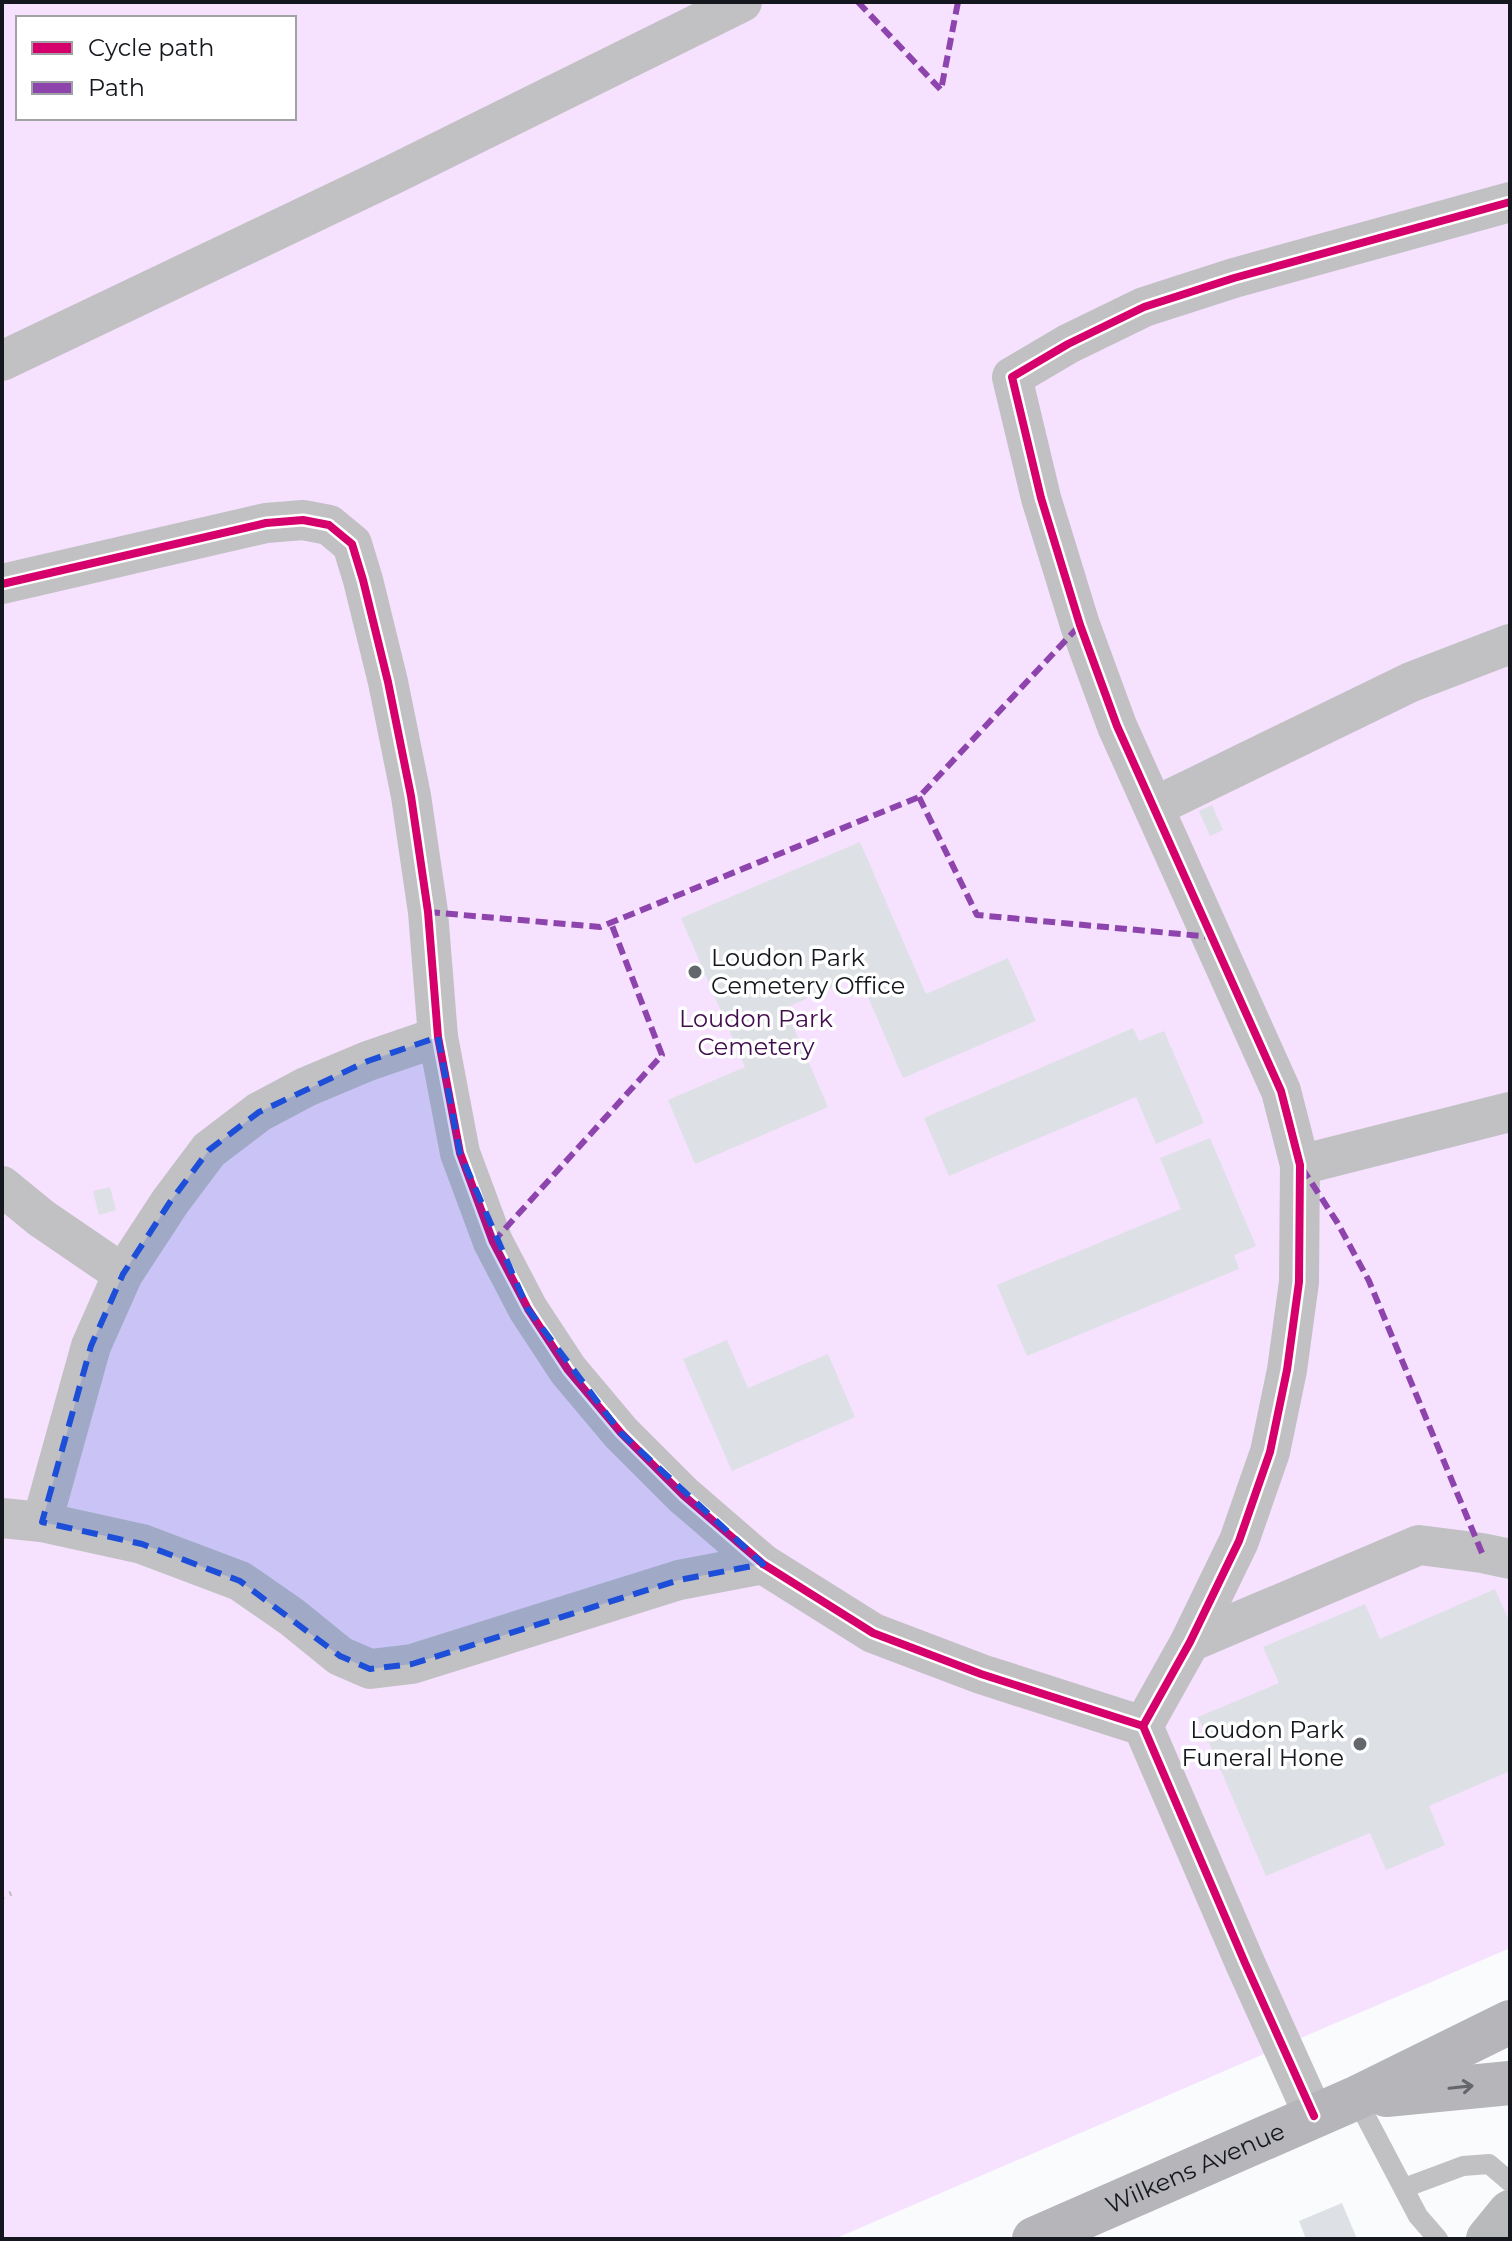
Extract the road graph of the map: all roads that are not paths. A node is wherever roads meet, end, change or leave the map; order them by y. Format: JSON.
{"nodes":[{"id":1,"x":742,"y":2,"type":"edge"},
{"id":2,"x":1510,"y":202,"type":"edge"},
{"id":3,"x":2,"y":361,"type":"edge"},
{"id":4,"x":2,"y":584,"type":"edge"},
{"id":5,"x":1510,"y":644,"type":"edge"},
{"id":6,"x":1154,"y":807,"type":"junction"},
{"id":7,"x":438,"y":1037,"type":"junction"},
{"id":8,"x":1510,"y":1112,"type":"edge"},
{"id":9,"x":1300,"y":1165,"type":"junction"},
{"id":10,"x":2,"y":1186,"type":"edge"},
{"id":11,"x":123,"y":1274,"type":"junction"},
{"id":12,"x":2,"y":1518,"type":"edge"},
{"id":13,"x":42,"y":1522,"type":"junction"},
{"id":14,"x":1510,"y":1559,"type":"edge"},
{"id":15,"x":763,"y":1564,"type":"junction"},
{"id":16,"x":1190,"y":1642,"type":"junction"},
{"id":17,"x":1143,"y":1726,"type":"junction"},
{"id":18,"x":1510,"y":2022,"type":"edge"},
{"id":19,"x":1510,"y":2083,"type":"edge"},
{"id":20,"x":1356,"y":2098,"type":"junction"},
{"id":21,"x":1314,"y":2116,"type":"junction"},
{"id":22,"x":1510,"y":2182,"type":"edge"},
{"id":23,"x":1404,"y":2188,"type":"junction"},
{"id":24,"x":1510,"y":2212,"type":"edge"},
{"id":25,"x":1034,"y":2239,"type":"edge"},
{"id":26,"x":1438,"y":2239,"type":"edge"},
{"id":27,"x":1488,"y":2239,"type":"edge"}],
"edges":[{"from":1,"to":3,"type":"street"},
{"from":2,"to":6,"type":"street"},
{"from":4,"to":7,"type":"street"},
{"from":5,"to":6,"type":"street"},
{"from":6,"to":9,"type":"street"},
{"from":7,"to":11,"type":"street"},
{"from":7,"to":15,"type":"street"},
{"from":8,"to":9,"type":"street"},
{"from":9,"to":16,"type":"street"},
{"from":10,"to":11,"type":"street"},
{"from":11,"to":13,"type":"street"},
{"from":12,"to":13,"type":"street"},
{"from":13,"to":15,"type":"street"},
{"from":14,"to":16,"type":"street"},
{"from":15,"to":17,"type":"street"},
{"from":16,"to":17,"type":"street"},
{"from":17,"to":21,"type":"street"},
{"from":18,"to":20,"type":"main road","name":"Wilkens Avenue"},
{"from":20,"to":19,"type":"main road","name":"Wilkens Avenue","one_way":true},
{"from":20,"to":21,"type":"main road","name":"Wilkens Avenue"},
{"from":20,"to":23,"type":"lane"},
{"from":21,"to":25,"type":"main road","name":"Wilkens Avenue"},
{"from":22,"to":23,"type":"lane"},
{"from":23,"to":26,"type":"lane"},
{"from":24,"to":27,"type":"main road"}]}
